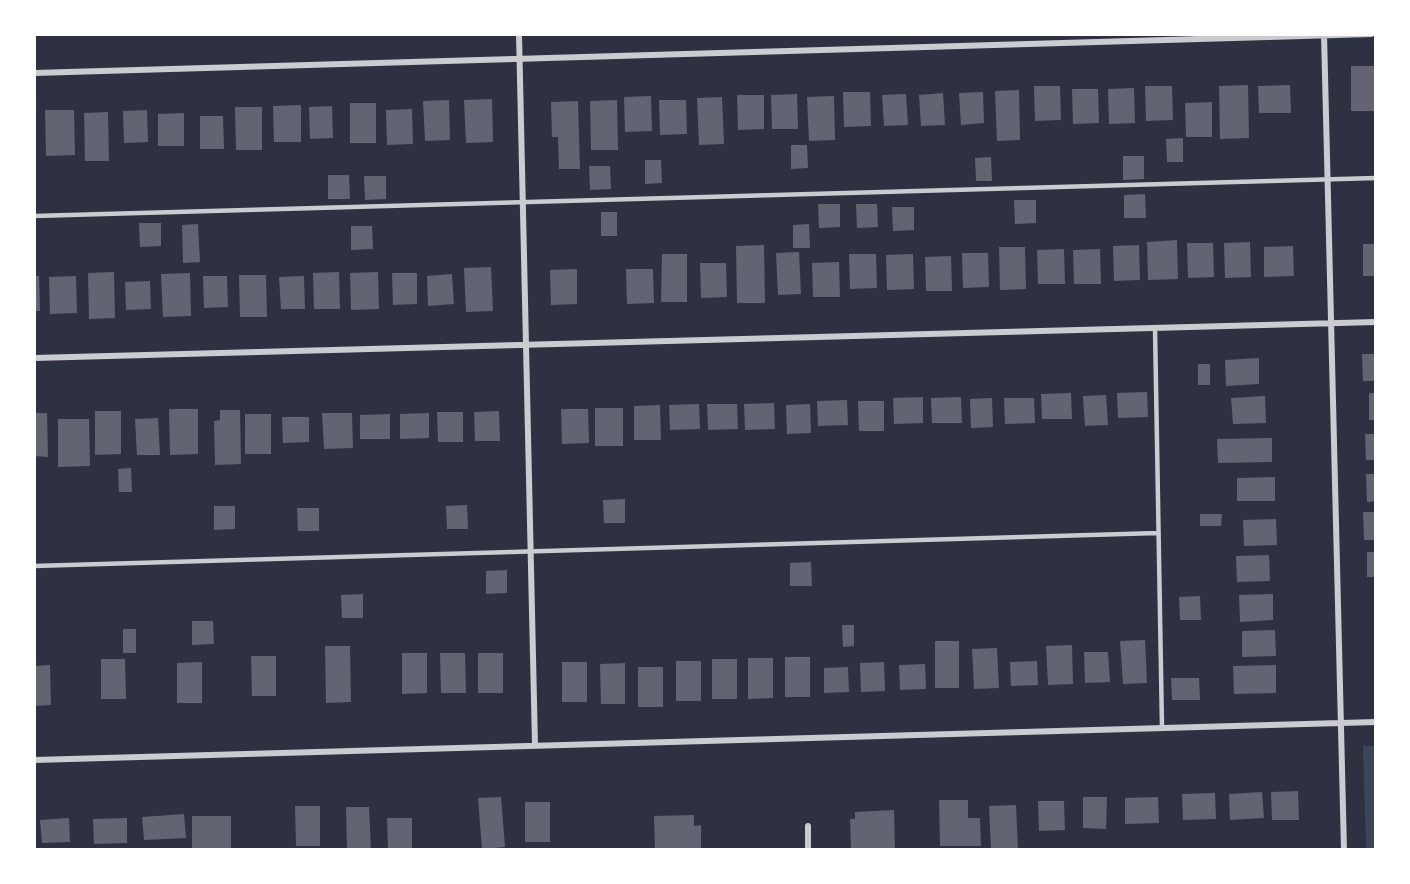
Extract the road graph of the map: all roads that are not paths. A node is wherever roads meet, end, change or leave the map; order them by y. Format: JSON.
{"nodes":[{"id":1,"x":519,"y":34,"type":"edge"},
{"id":2,"x":1371,"y":34,"type":"edge"},
{"id":3,"x":1324,"y":35,"type":"edge"},
{"id":4,"x":520,"y":57,"type":"junction"},
{"id":5,"x":34,"y":72,"type":"edge"},
{"id":6,"x":1376,"y":178,"type":"edge"},
{"id":7,"x":1328,"y":179,"type":"junction"},
{"id":8,"x":523,"y":204,"type":"junction"},
{"id":9,"x":34,"y":216,"type":"edge"},
{"id":10,"x":1376,"y":322,"type":"edge"},
{"id":11,"x":1331,"y":323,"type":"junction"},
{"id":12,"x":1155,"y":328,"type":"junction"},
{"id":13,"x":526,"y":344,"type":"junction"},
{"id":14,"x":34,"y":358,"type":"edge"},
{"id":15,"x":1158,"y":533,"type":"junction"},
{"id":16,"x":531,"y":550,"type":"junction"},
{"id":17,"x":34,"y":566,"type":"edge"},
{"id":18,"x":1376,"y":722,"type":"edge"},
{"id":19,"x":1341,"y":723,"type":"junction"},
{"id":20,"x":1162,"y":728,"type":"junction"},
{"id":21,"x":535,"y":745,"type":"junction"},
{"id":22,"x":34,"y":760,"type":"edge"},
{"id":23,"x":808,"y":826,"type":"dead end"},
{"id":24,"x":808,"y":849,"type":"edge"},
{"id":25,"x":1344,"y":849,"type":"edge"}],
"edges":[{"from":1,"to":4,"type":"street"},
{"from":2,"to":3,"type":"street"},
{"from":3,"to":4,"type":"street"},
{"from":3,"to":7,"type":"street"},
{"from":4,"to":5,"type":"street"},
{"from":4,"to":8,"type":"street"},
{"from":6,"to":7,"type":"lane"},
{"from":7,"to":8,"type":"lane"},
{"from":7,"to":11,"type":"street"},
{"from":8,"to":9,"type":"lane"},
{"from":8,"to":13,"type":"street"},
{"from":10,"to":11,"type":"street"},
{"from":11,"to":12,"type":"street"},
{"from":11,"to":19,"type":"street"},
{"from":12,"to":13,"type":"street"},
{"from":12,"to":15,"type":"lane"},
{"from":13,"to":14,"type":"street"},
{"from":13,"to":16,"type":"street"},
{"from":15,"to":16,"type":"lane"},
{"from":15,"to":20,"type":"lane"},
{"from":16,"to":17,"type":"lane"},
{"from":16,"to":21,"type":"street"},
{"from":18,"to":19,"type":"street"},
{"from":19,"to":20,"type":"street"},
{"from":19,"to":25,"type":"street"},
{"from":20,"to":21,"type":"street"},
{"from":21,"to":22,"type":"street"},
{"from":23,"to":24,"type":"street"}]}
